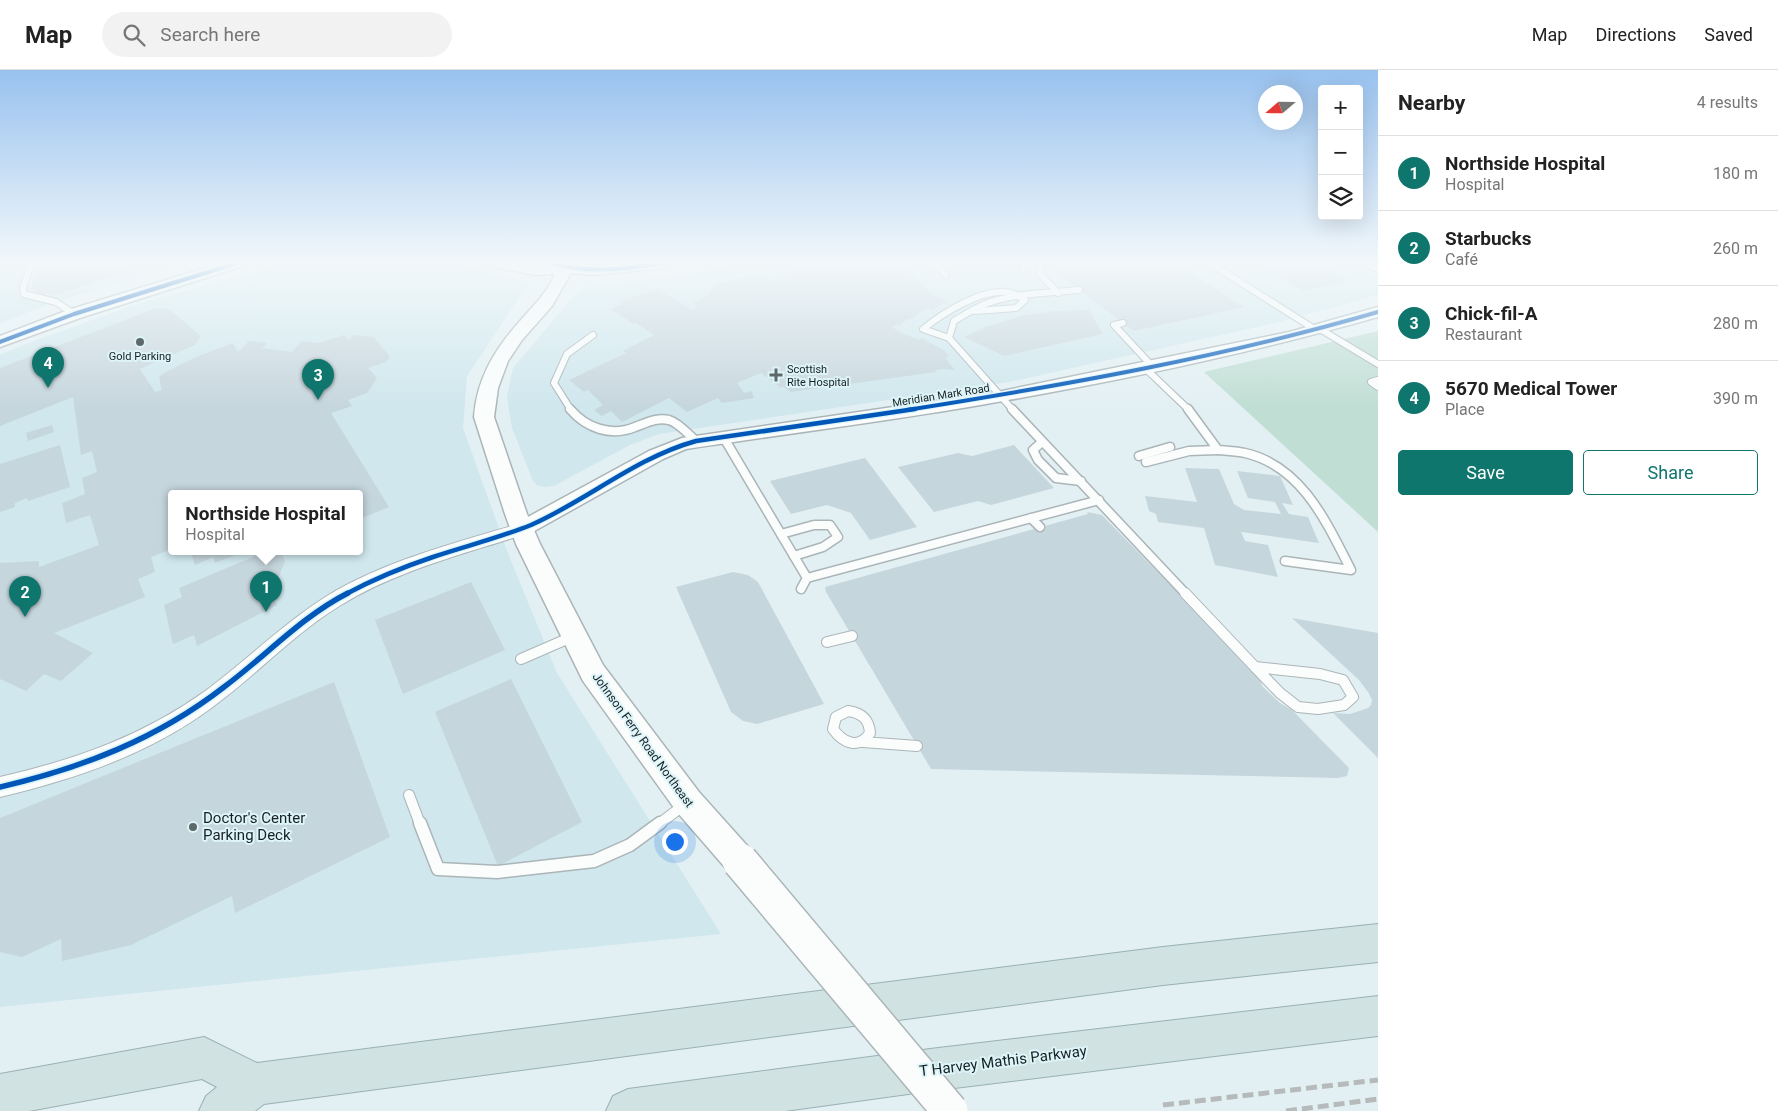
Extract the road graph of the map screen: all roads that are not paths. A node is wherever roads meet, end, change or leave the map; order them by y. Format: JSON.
{"nodes":[{"id":1,"x":70,"y":312,"type":"edge"},
{"id":2,"x":82,"y":312,"type":"edge"},
{"id":3,"x":538,"y":312,"type":"edge"},
{"id":4,"x":949,"y":312,"type":"edge"},
{"id":5,"x":969,"y":312,"type":"joint"},
{"id":6,"x":974,"y":312,"type":"edge"},
{"id":7,"x":1289,"y":312,"type":"edge"},
{"id":8,"x":1378,"y":312,"type":"edge"},
{"id":9,"x":74,"y":314,"type":"junction"},
{"id":10,"x":1123,"y":323,"type":"dead end"},
{"id":11,"x":1318,"y":329,"type":"junction"},
{"id":12,"x":593,"y":335,"type":"dead end"},
{"id":13,"x":949,"y":338,"type":"junction"},
{"id":14,"x":0,"y":342,"type":"edge"},
{"id":15,"x":1378,"y":364,"type":"edge"},
{"id":16,"x":1149,"y":367,"type":"junction"},
{"id":17,"x":1378,"y":380,"type":"edge"},
{"id":18,"x":1378,"y":387,"type":"edge"},
{"id":19,"x":1002,"y":396,"type":"junction"},
{"id":20,"x":724,"y":438,"type":"junction"},
{"id":21,"x":696,"y":442,"type":"junction"},
{"id":22,"x":1042,"y":442,"type":"junction"},
{"id":23,"x":1170,"y":447,"type":"dead end"},
{"id":24,"x":1218,"y":450,"type":"junction"},
{"id":25,"x":1140,"y":456,"type":"dead end"},
{"id":26,"x":1146,"y":462,"type":"dead end"},
{"id":27,"x":1081,"y":481,"type":"junction"},
{"id":28,"x":1099,"y":500,"type":"junction"},
{"id":29,"x":1031,"y":518,"type":"junction"},
{"id":30,"x":1040,"y":527,"type":"dead end"},
{"id":31,"x":522,"y":529,"type":"junction"},
{"id":32,"x":781,"y":534,"type":"junction"},
{"id":33,"x":794,"y":556,"type":"junction"},
{"id":34,"x":1285,"y":561,"type":"dead end"},
{"id":35,"x":807,"y":578,"type":"junction"},
{"id":36,"x":801,"y":590,"type":"dead end"},
{"id":37,"x":574,"y":636,"type":"junction"},
{"id":38,"x":852,"y":636,"type":"dead end"},
{"id":39,"x":827,"y":642,"type":"dead end"},
{"id":40,"x":521,"y":659,"type":"dead end"},
{"id":41,"x":1255,"y":667,"type":"junction"},
{"id":42,"x":863,"y":742,"type":"dead end"},
{"id":43,"x":917,"y":746,"type":"dead end"},
{"id":44,"x":0,"y":787,"type":"edge"},
{"id":45,"x":410,"y":795,"type":"dead end"},
{"id":46,"x":688,"y":802,"type":"junction"},
{"id":47,"x":1378,"y":944,"type":"edge"},
{"id":48,"x":1378,"y":1016,"type":"edge"},
{"id":49,"x":255,"y":1084,"type":"junction"},
{"id":50,"x":0,"y":1095,"type":"edge"},
{"id":51,"x":221,"y":1111,"type":"edge"},
{"id":52,"x":628,"y":1111,"type":"edge"},
{"id":53,"x":950,"y":1111,"type":"edge"}],
"edges":[{"from":1,"to":9,"type":"lane"},
{"from":2,"to":9,"type":"main road"},
{"from":3,"to":31,"type":"main road","name":"Johnson Ferry Road Northeast"},
{"from":4,"to":13,"type":"lane"},
{"from":5,"to":6,"type":"lane"},
{"from":5,"to":13,"type":"lane"},
{"from":7,"to":11,"type":"lane"},
{"from":8,"to":11,"type":"street","name":"Meridian Mark Road"},
{"from":9,"to":14,"type":"main road"},
{"from":10,"to":16,"type":"lane"},
{"from":11,"to":15,"type":"lane"},
{"from":11,"to":16,"type":"street","name":"Meridian Mark Road"},
{"from":12,"to":21,"type":"lane"},
{"from":13,"to":19,"type":"lane"},
{"from":16,"to":19,"type":"street","name":"Meridian Mark Road"},
{"from":16,"to":24,"type":"lane"},
{"from":17,"to":18,"type":"lane"},
{"from":19,"to":20,"type":"street","name":"Meridian Mark Road"},
{"from":19,"to":22,"type":"lane"},
{"from":20,"to":21,"type":"street","name":"Meridian Mark Road"},
{"from":20,"to":32,"type":"lane"},
{"from":21,"to":31,"type":"street","name":"Meridian Mark Road"},
{"from":22,"to":27,"type":"lane"},
{"from":22,"to":27,"type":"lane"},
{"from":23,"to":25,"type":"lane"},
{"from":24,"to":26,"type":"lane"},
{"from":24,"to":34,"type":"lane"},
{"from":27,"to":28,"type":"lane"},
{"from":28,"to":29,"type":"lane"},
{"from":28,"to":41,"type":"lane"},
{"from":29,"to":30,"type":"lane"},
{"from":29,"to":35,"type":"lane"},
{"from":31,"to":37,"type":"main road","name":"Johnson Ferry Road Northeast"},
{"from":31,"to":44,"type":"street"},
{"from":32,"to":33,"type":"lane"},
{"from":32,"to":33,"type":"lane"},
{"from":33,"to":35,"type":"lane"},
{"from":35,"to":36,"type":"lane"},
{"from":37,"to":40,"type":"lane"},
{"from":37,"to":46,"type":"main road","name":"Johnson Ferry Road Northeast"},
{"from":38,"to":39,"type":"lane"},
{"from":41,"to":41,"type":"lane"},
{"from":42,"to":43,"type":"lane"},
{"from":45,"to":46,"type":"lane"},
{"from":46,"to":53,"type":"main road","name":"Johnson Ferry Road Northeast","bridge":true},
{"from":47,"to":49,"type":"highway"},
{"from":48,"to":52,"type":"highway","name":"T Harvey Mathis Parkway"},
{"from":49,"to":50,"type":"highway"},
{"from":49,"to":51,"type":"highway"}]}
